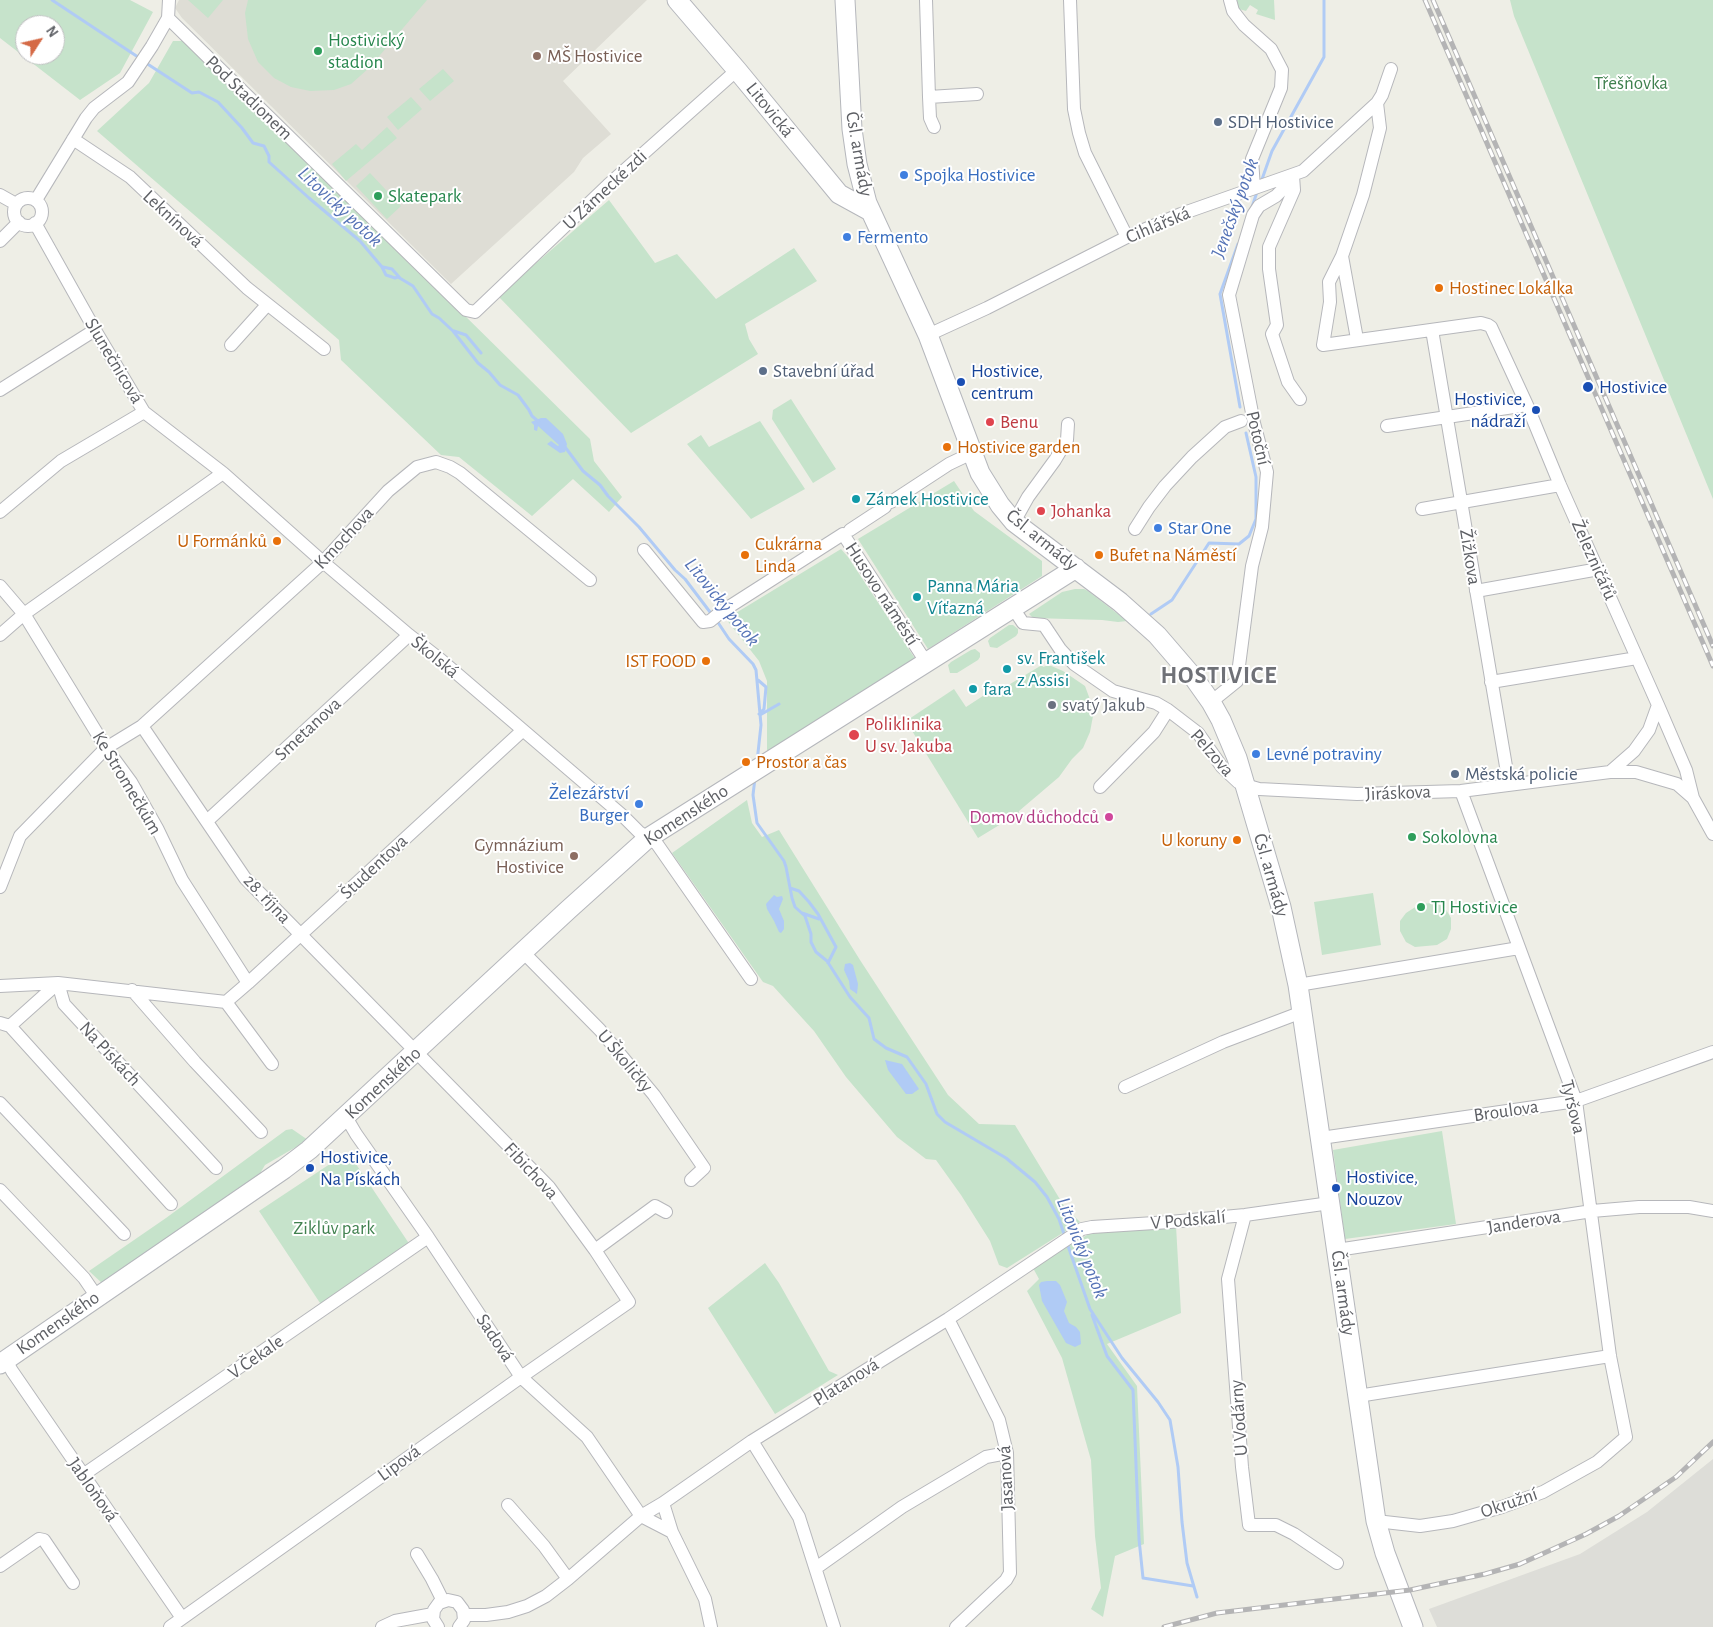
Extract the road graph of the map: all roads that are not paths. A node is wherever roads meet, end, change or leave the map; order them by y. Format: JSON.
{"nodes":[{"id":1,"x":169,"y":0,"type":"edge"},
{"id":2,"x":677,"y":0,"type":"edge"},
{"id":3,"x":845,"y":0,"type":"edge"},
{"id":4,"x":926,"y":0,"type":"edge"},
{"id":5,"x":1070,"y":0,"type":"edge"},
{"id":6,"x":1230,"y":0,"type":"edge"},
{"id":7,"x":168,"y":18,"type":"junction"},
{"id":8,"x":1391,"y":69,"type":"dead end"},
{"id":9,"x":737,"y":70,"type":"junction"},
{"id":10,"x":977,"y":94,"type":"dead end"},
{"id":11,"x":929,"y":97,"type":"junction"},
{"id":12,"x":1376,"y":103,"type":"junction"},
{"id":13,"x":934,"y":127,"type":"dead end"},
{"id":14,"x":73,"y":139,"type":"junction"},
{"id":15,"x":857,"y":164,"type":"junction"},
{"id":16,"x":1288,"y":178,"type":"junction"},
{"id":17,"x":828,"y":182,"type":"junction"},
{"id":18,"x":1259,"y":187,"type":"junction"},
{"id":19,"x":0,"y":195,"type":"edge"},
{"id":20,"x":36,"y":200,"type":"junction"},
{"id":21,"x":16,"y":204,"type":"junction"},
{"id":22,"x":870,"y":211,"type":"junction"},
{"id":23,"x":18,"y":222,"type":"junction"},
{"id":24,"x":35,"y":223,"type":"junction"},
{"id":25,"x":1127,"y":237,"type":"junction"},
{"id":26,"x":0,"y":241,"type":"edge"},
{"id":27,"x":1342,"y":256,"type":"junction"},
{"id":28,"x":267,"y":305,"type":"junction"},
{"id":29,"x":475,"y":312,"type":"joint"},
{"id":30,"x":95,"y":330,"type":"junction"},
{"id":31,"x":1432,"y":330,"type":"junction"},
{"id":32,"x":928,"y":335,"type":"junction"},
{"id":33,"x":1351,"y":341,"type":"junction"},
{"id":34,"x":231,"y":345,"type":"dead end"},
{"id":35,"x":324,"y":349,"type":"dead end"},
{"id":36,"x":0,"y":390,"type":"edge"},
{"id":37,"x":1300,"y":399,"type":"dead end"},
{"id":38,"x":1526,"y":404,"type":"junction"},
{"id":39,"x":144,"y":412,"type":"junction"},
{"id":40,"x":1446,"y":417,"type":"junction"},
{"id":41,"x":1241,"y":421,"type":"dead end"},
{"id":42,"x":1068,"y":424,"type":"dead end"},
{"id":43,"x":1387,"y":426,"type":"dead end"},
{"id":44,"x":972,"y":453,"type":"junction"},
{"id":45,"x":223,"y":474,"type":"junction"},
{"id":46,"x":1560,"y":485,"type":"junction"},
{"id":47,"x":1462,"y":503,"type":"junction"},
{"id":48,"x":1422,"y":509,"type":"dead end"},
{"id":49,"x":0,"y":512,"type":"edge"},
{"id":50,"x":1014,"y":522,"type":"junction"},
{"id":51,"x":1135,"y":529,"type":"dead end"},
{"id":52,"x":850,"y":530,"type":"dead end"},
{"id":53,"x":644,"y":550,"type":"dead end"},
{"id":54,"x":323,"y":562,"type":"junction"},
{"id":55,"x":1076,"y":568,"type":"junction"},
{"id":56,"x":1598,"y":569,"type":"junction"},
{"id":57,"x":590,"y":580,"type":"dead end"},
{"id":58,"x":0,"y":586,"type":"edge"},
{"id":59,"x":1476,"y":591,"type":"junction"},
{"id":60,"x":1013,"y":608,"type":"junction"},
{"id":61,"x":24,"y":614,"type":"junction"},
{"id":62,"x":0,"y":635,"type":"edge"},
{"id":63,"x":409,"y":635,"type":"junction"},
{"id":64,"x":1636,"y":658,"type":"junction"},
{"id":65,"x":926,"y":662,"type":"junction"},
{"id":66,"x":1491,"y":682,"type":"junction"},
{"id":67,"x":1211,"y":702,"type":"junction"},
{"id":68,"x":1658,"y":704,"type":"junction"},
{"id":69,"x":1168,"y":710,"type":"junction"},
{"id":70,"x":142,"y":726,"type":"junction"},
{"id":71,"x":522,"y":731,"type":"junction"},
{"id":72,"x":106,"y":748,"type":"junction"},
{"id":73,"x":1610,"y":772,"type":"junction"},
{"id":74,"x":746,"y":776,"type":"joint"},
{"id":75,"x":1509,"y":784,"type":"junction"},
{"id":76,"x":1245,"y":785,"type":"junction"},
{"id":77,"x":1100,"y":787,"type":"dead end"},
{"id":78,"x":1462,"y":791,"type":"junction"},
{"id":79,"x":1693,"y":798,"type":"junction"},
{"id":80,"x":207,"y":821,"type":"junction"},
{"id":81,"x":1713,"y":834,"type":"edge"},
{"id":82,"x":648,"y":838,"type":"junction"},
{"id":83,"x":0,"y":888,"type":"edge"},
{"id":84,"x":300,"y":935,"type":"junction"},
{"id":85,"x":1519,"y":948,"type":"junction"},
{"id":86,"x":523,"y":952,"type":"junction"},
{"id":87,"x":751,"y":979,"type":"dead end"},
{"id":88,"x":58,"y":983,"type":"junction"},
{"id":89,"x":248,"y":984,"type":"junction"},
{"id":90,"x":0,"y":986,"type":"edge"},
{"id":91,"x":1298,"y":986,"type":"junction"},
{"id":92,"x":132,"y":990,"type":"junction"},
{"id":93,"x":226,"y":1002,"type":"junction"},
{"id":94,"x":1302,"y":1012,"type":"junction"},
{"id":95,"x":5,"y":1024,"type":"edge"},
{"id":96,"x":1713,"y":1052,"type":"edge"},
{"id":97,"x":416,"y":1053,"type":"junction"},
{"id":98,"x":272,"y":1064,"type":"dead end"},
{"id":99,"x":1125,"y":1087,"type":"dead end"},
{"id":100,"x":1576,"y":1101,"type":"junction"},
{"id":101,"x":0,"y":1103,"type":"edge"},
{"id":102,"x":346,"y":1118,"type":"junction"},
{"id":103,"x":261,"y":1132,"type":"dead end"},
{"id":104,"x":1320,"y":1138,"type":"junction"},
{"id":105,"x":216,"y":1168,"type":"dead end"},
{"id":106,"x":691,"y":1180,"type":"dead end"},
{"id":107,"x":0,"y":1190,"type":"edge"},
{"id":108,"x":1330,"y":1202,"type":"junction"},
{"id":109,"x":172,"y":1204,"type":"dead end"},
{"id":110,"x":1592,"y":1211,"type":"junction"},
{"id":111,"x":1713,"y":1211,"type":"edge"},
{"id":112,"x":666,"y":1212,"type":"dead end"},
{"id":113,"x":1245,"y":1215,"type":"junction"},
{"id":114,"x":124,"y":1234,"type":"dead end"},
{"id":115,"x":428,"y":1237,"type":"junction"},
{"id":116,"x":595,"y":1250,"type":"junction"},
{"id":117,"x":1052,"y":1250,"type":"joint"},
{"id":118,"x":1337,"y":1250,"type":"junction"},
{"id":119,"x":97,"y":1296,"type":"junction"},
{"id":120,"x":629,"y":1302,"type":"joint"},
{"id":121,"x":948,"y":1319,"type":"junction"},
{"id":122,"x":1610,"y":1356,"type":"junction"},
{"id":123,"x":3,"y":1362,"type":"edge"},
{"id":124,"x":521,"y":1376,"type":"junction"},
{"id":125,"x":1358,"y":1396,"type":"junction"},
{"id":126,"x":1626,"y":1438,"type":"joint"},
{"id":127,"x":752,"y":1441,"type":"junction"},
{"id":128,"x":1007,"y":1453,"type":"junction"},
{"id":129,"x":83,"y":1475,"type":"junction"},
{"id":130,"x":662,"y":1503,"type":"junction"},
{"id":131,"x":508,"y":1505,"type":"dead end"},
{"id":132,"x":641,"y":1516,"type":"junction"},
{"id":133,"x":1376,"y":1521,"type":"junction"},
{"id":134,"x":672,"y":1532,"type":"junction"},
{"id":135,"x":417,"y":1554,"type":"dead end"},
{"id":136,"x":1337,"y":1563,"type":"dead end"},
{"id":137,"x":0,"y":1566,"type":"edge"},
{"id":138,"x":816,"y":1568,"type":"junction"},
{"id":139,"x":568,"y":1579,"type":"junction"},
{"id":140,"x":73,"y":1583,"type":"dead end"},
{"id":141,"x":443,"y":1601,"type":"junction"},
{"id":142,"x":433,"y":1614,"type":"junction"},
{"id":143,"x":464,"y":1615,"type":"junction"},
{"id":144,"x":182,"y":1618,"type":"junction"},
{"id":145,"x":170,"y":1627,"type":"edge"},
{"id":146,"x":382,"y":1627,"type":"edge"},
{"id":147,"x":438,"y":1627,"type":"edge"},
{"id":148,"x":459,"y":1627,"type":"edge"},
{"id":149,"x":711,"y":1627,"type":"edge"},
{"id":150,"x":834,"y":1627,"type":"edge"},
{"id":151,"x":956,"y":1627,"type":"edge"},
{"id":152,"x":1413,"y":1627,"type":"edge"}],
"edges":[{"from":1,"to":7,"type":"street"},
{"from":2,"to":9,"type":"main road","name":"Litovická"},
{"from":3,"to":15,"type":"main road","name":"Čsl. armády"},
{"from":4,"to":11,"type":"street"},
{"from":5,"to":25,"type":"street"},
{"from":6,"to":18,"type":"street"},
{"from":7,"to":14,"type":"street"},
{"from":7,"to":29,"type":"street","name":"Pod Stadionem"},
{"from":8,"to":12,"type":"street"},
{"from":9,"to":17,"type":"main road","name":"Litovická"},
{"from":9,"to":29,"type":"street","name":"U Zámecké zdi"},
{"from":10,"to":11,"type":"street"},
{"from":11,"to":13,"type":"street"},
{"from":12,"to":16,"type":"street","name":"Cihlářská"},
{"from":12,"to":27,"type":"street"},
{"from":14,"to":20,"type":"street"},
{"from":14,"to":28,"type":"street","name":"Leknínová"},
{"from":15,"to":17,"type":"main road"},
{"from":15,"to":22,"type":"main road","name":"Čsl. armády"},
{"from":16,"to":18,"type":"street","name":"Cihlářská"},
{"from":16,"to":37,"type":"street"},
{"from":16,"to":67,"type":"street","name":"Potoční"},
{"from":17,"to":22,"type":"main road","name":"Litovická"},
{"from":18,"to":25,"type":"street","name":"Cihlářská"},
{"from":19,"to":21,"type":"street"},
{"from":20,"to":21,"type":"street"},
{"from":20,"to":24,"type":"street"},
{"from":21,"to":23,"type":"street"},
{"from":22,"to":32,"type":"main road","name":"Čsl. armády"},
{"from":23,"to":24,"type":"street"},
{"from":23,"to":26,"type":"street"},
{"from":24,"to":30,"type":"street","name":"Slunečnicová"},
{"from":25,"to":32,"type":"street","name":"Cihlářská"},
{"from":27,"to":33,"type":"street"},
{"from":27,"to":33,"type":"street"},
{"from":28,"to":34,"type":"street"},
{"from":28,"to":35,"type":"street","name":"Leknínová"},
{"from":30,"to":36,"type":"street"},
{"from":30,"to":39,"type":"street","name":"Slunečnicová"},
{"from":31,"to":33,"type":"street"},
{"from":31,"to":38,"type":"street","name":"Železničářů"},
{"from":31,"to":40,"type":"street","name":"Žižkova"},
{"from":32,"to":44,"type":"main road","name":"Čsl. armády"},
{"from":38,"to":40,"type":"street"},
{"from":38,"to":46,"type":"street","name":"Železničářů"},
{"from":39,"to":45,"type":"street","name":"Slunečnicová"},
{"from":39,"to":49,"type":"street"},
{"from":40,"to":43,"type":"street"},
{"from":40,"to":47,"type":"street","name":"Žižkova"},
{"from":41,"to":51,"type":"street"},
{"from":42,"to":50,"type":"street"},
{"from":44,"to":50,"type":"main road","name":"Čsl. armády"},
{"from":44,"to":52,"type":"street","name":"Husovo náměstí"},
{"from":45,"to":54,"type":"street","name":"Školská"},
{"from":45,"to":61,"type":"street"},
{"from":46,"to":47,"type":"street"},
{"from":46,"to":56,"type":"street","name":"Železničářů"},
{"from":47,"to":48,"type":"street"},
{"from":47,"to":59,"type":"street","name":"Žižkova"},
{"from":50,"to":55,"type":"main road","name":"Čsl. armády"},
{"from":53,"to":65,"type":"street","name":"Husovo náměstí"},
{"from":54,"to":57,"type":"street","name":"Kmochova"},
{"from":54,"to":63,"type":"street","name":"Školská"},
{"from":54,"to":70,"type":"street","name":"Kmochova"},
{"from":55,"to":60,"type":"main road","name":"Husovo náměstí"},
{"from":55,"to":67,"type":"main road","name":"Čsl. armády"},
{"from":56,"to":59,"type":"street"},
{"from":56,"to":64,"type":"street","name":"Železničářů"},
{"from":58,"to":61,"type":"street","name":"Ke Stromečkům"},
{"from":59,"to":66,"type":"street","name":"Žižkova"},
{"from":60,"to":65,"type":"main road","name":"Husovo náměstí"},
{"from":60,"to":69,"type":"street","name":"Pelzova"},
{"from":61,"to":62,"type":"street"},
{"from":61,"to":72,"type":"street","name":"Ke Stromečkům"},
{"from":63,"to":71,"type":"street","name":"Školská"},
{"from":63,"to":80,"type":"street","name":"Smetanova"},
{"from":64,"to":66,"type":"street"},
{"from":64,"to":68,"type":"street","name":"Železničářů"},
{"from":65,"to":74,"type":"main road","name":"Husovo náměstí"},
{"from":66,"to":75,"type":"street","name":"Žižkova"},
{"from":67,"to":76,"type":"main road","name":"Čsl. armády"},
{"from":68,"to":73,"type":"street"},
{"from":68,"to":79,"type":"street","name":"Železničářů"},
{"from":69,"to":76,"type":"street","name":"Pelzova"},
{"from":69,"to":77,"type":"street"},
{"from":70,"to":72,"type":"street","name":"Kmochova"},
{"from":70,"to":80,"type":"street","name":"28. října"},
{"from":71,"to":82,"type":"street","name":"Školská"},
{"from":71,"to":84,"type":"street","name":"Študentova"},
{"from":72,"to":83,"type":"street","name":"Kmochova"},
{"from":72,"to":89,"type":"street","name":"Ke Stromečkům"},
{"from":73,"to":75,"type":"street","name":"Jiráskova"},
{"from":73,"to":79,"type":"street","name":"Jiráskova"},
{"from":74,"to":82,"type":"main road","name":"Komenského"},
{"from":75,"to":78,"type":"street","name":"Jiráskova"},
{"from":76,"to":78,"type":"street","name":"Jiráskova"},
{"from":76,"to":91,"type":"main road","name":"Čsl. armády"},
{"from":78,"to":85,"type":"street","name":"Tyršova"},
{"from":79,"to":81,"type":"street","name":"Jiráskova"},
{"from":80,"to":84,"type":"street","name":"28. října"},
{"from":82,"to":86,"type":"main road","name":"Komenského"},
{"from":82,"to":87,"type":"street","name":"Školská"},
{"from":84,"to":89,"type":"street","name":"Študentova"},
{"from":84,"to":97,"type":"street","name":"28. října"},
{"from":85,"to":91,"type":"street"},
{"from":85,"to":100,"type":"street","name":"Tyršova"},
{"from":86,"to":97,"type":"main road","name":"Komenského"},
{"from":86,"to":106,"type":"street","name":"U Školičky"},
{"from":88,"to":90,"type":"street"},
{"from":88,"to":92,"type":"street"},
{"from":88,"to":95,"type":"street"},
{"from":88,"to":105,"type":"street","name":"Na Pískách"},
{"from":89,"to":93,"type":"street","name":"Študentova"},
{"from":91,"to":94,"type":"main road","name":"Čsl. armády"},
{"from":92,"to":93,"type":"street"},
{"from":92,"to":103,"type":"street"},
{"from":93,"to":98,"type":"street"},
{"from":94,"to":99,"type":"street"},
{"from":94,"to":104,"type":"main road","name":"Čsl. armády"},
{"from":95,"to":109,"type":"street"},
{"from":96,"to":100,"type":"street","name":"Broulova"},
{"from":97,"to":102,"type":"main road","name":"Komenského"},
{"from":97,"to":116,"type":"street","name":"Fibichova"},
{"from":100,"to":104,"type":"street","name":"Broulova"},
{"from":100,"to":110,"type":"street","name":"Tyršova"},
{"from":101,"to":114,"type":"street"},
{"from":102,"to":115,"type":"street","name":"Sadová"},
{"from":102,"to":119,"type":"main road","name":"Komenského"},
{"from":104,"to":108,"type":"main road","name":"Čsl. armády"},
{"from":107,"to":119,"type":"street"},
{"from":108,"to":113,"type":"street","name":"V Podskalí"},
{"from":108,"to":118,"type":"main road","name":"Čsl. armády"},
{"from":110,"to":111,"type":"street","name":"Janderova"},
{"from":110,"to":118,"type":"street","name":"Janderova"},
{"from":110,"to":122,"type":"street","name":"Tyršova"},
{"from":112,"to":116,"type":"street"},
{"from":113,"to":117,"type":"street","name":"V Podskalí"},
{"from":113,"to":136,"type":"street","name":"U Vodárny"},
{"from":115,"to":124,"type":"street","name":"Sadová"},
{"from":115,"to":129,"type":"street","name":"V Čekale"},
{"from":116,"to":120,"type":"street","name":"Fibichova"},
{"from":117,"to":121,"type":"street","name":"Platanová"},
{"from":118,"to":125,"type":"main road","name":"Čsl. armády"},
{"from":119,"to":123,"type":"main road","name":"Komenského"},
{"from":120,"to":124,"type":"street","name":"Lipová"},
{"from":121,"to":127,"type":"street","name":"Platanová"},
{"from":121,"to":128,"type":"street","name":"Jasanová"},
{"from":122,"to":125,"type":"street"},
{"from":122,"to":126,"type":"street","name":"Tyršova"},
{"from":123,"to":129,"type":"street","name":"Jabloňová"},
{"from":124,"to":132,"type":"street","name":"Sadová"},
{"from":124,"to":144,"type":"street","name":"Lipová"},
{"from":125,"to":133,"type":"main road","name":"Čsl. armády"},
{"from":126,"to":133,"type":"street","name":"Okružní"},
{"from":127,"to":130,"type":"street","name":"Platanová"},
{"from":127,"to":138,"type":"street"},
{"from":128,"to":138,"type":"street"},
{"from":128,"to":151,"type":"street","name":"Jasanová"},
{"from":129,"to":144,"type":"street","name":"Jabloňová"},
{"from":130,"to":132,"type":"street","name":"Platanová"},
{"from":130,"to":134,"type":"street"},
{"from":131,"to":139,"type":"street"},
{"from":132,"to":134,"type":"street","name":"Sadová"},
{"from":132,"to":139,"type":"street","name":"Platanová"},
{"from":133,"to":152,"type":"main road","name":"Čsl. armády"},
{"from":134,"to":149,"type":"street"},
{"from":135,"to":141,"type":"street"},
{"from":137,"to":140,"type":"street"},
{"from":138,"to":150,"type":"street"},
{"from":139,"to":143,"type":"street","name":"Platanová"},
{"from":141,"to":142,"type":"street"},
{"from":141,"to":143,"type":"street"},
{"from":142,"to":146,"type":"street"},
{"from":142,"to":147,"type":"street"},
{"from":143,"to":148,"type":"street"},
{"from":144,"to":145,"type":"street","name":"Lipová"}]}
